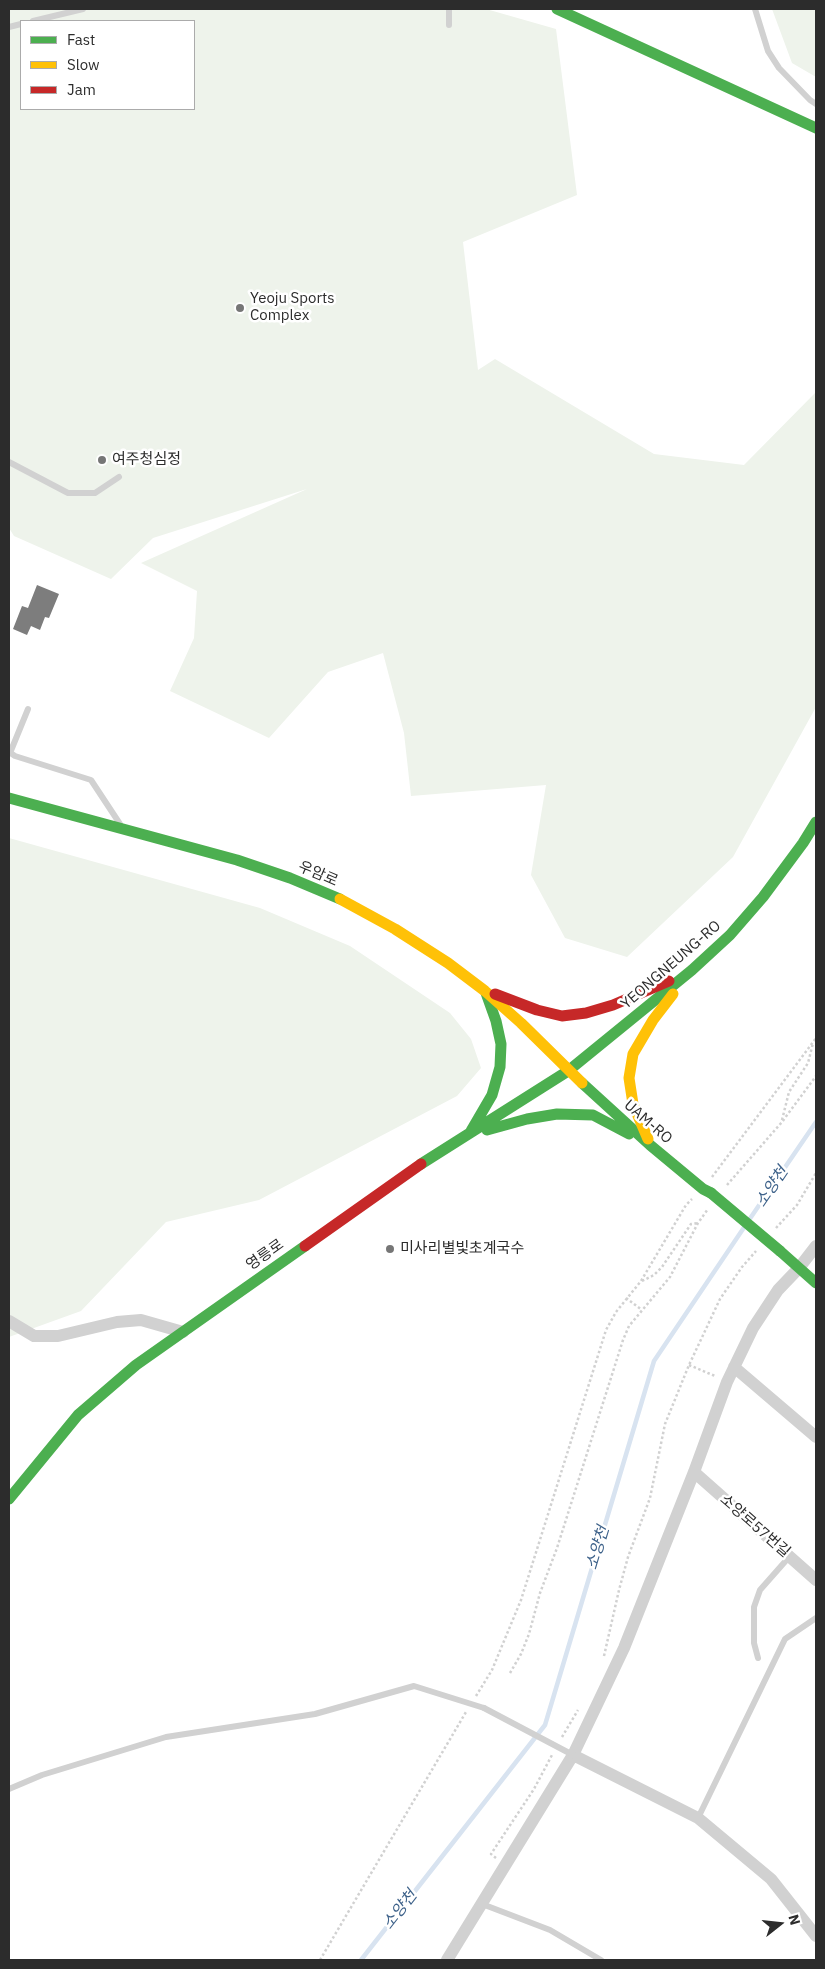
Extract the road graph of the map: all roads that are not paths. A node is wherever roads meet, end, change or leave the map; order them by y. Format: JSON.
{"nodes":[{"id":1,"x":82,"y":9,"type":"edge"},
{"id":2,"x":449,"y":9,"type":"edge"},
{"id":3,"x":557,"y":9,"type":"edge"},
{"id":4,"x":755,"y":9,"type":"edge"},
{"id":5,"x":37,"y":20,"type":"edge"},
{"id":6,"x":449,"y":25,"type":"dead end"},
{"id":7,"x":816,"y":104,"type":"edge"},
{"id":8,"x":816,"y":128,"type":"edge"},
{"id":9,"x":9,"y":462,"type":"edge"},
{"id":10,"x":119,"y":477,"type":"dead end"},
{"id":11,"x":28,"y":709,"type":"dead end"},
{"id":12,"x":9,"y":752,"type":"edge"},
{"id":13,"x":9,"y":798,"type":"edge"},
{"id":14,"x":816,"y":822,"type":"edge"},
{"id":15,"x":124,"y":829,"type":"junction"},
{"id":16,"x":692,"y":970,"type":"junction"},
{"id":17,"x":484,"y":991,"type":"junction"},
{"id":18,"x":568,"y":1071,"type":"junction"},
{"id":19,"x":469,"y":1134,"type":"junction"},
{"id":20,"x":650,"y":1144,"type":"junction"},
{"id":21,"x":816,"y":1246,"type":"edge"},
{"id":22,"x":799,"y":1268,"type":"junction"},
{"id":23,"x":816,"y":1283,"type":"edge"},
{"id":24,"x":9,"y":1322,"type":"edge"},
{"id":25,"x":182,"y":1332,"type":"junction"},
{"id":26,"x":734,"y":1366,"type":"junction"},
{"id":27,"x":816,"y":1437,"type":"edge"},
{"id":28,"x":694,"y":1472,"type":"junction"},
{"id":29,"x":9,"y":1499,"type":"edge"},
{"id":30,"x":790,"y":1556,"type":"junction"},
{"id":31,"x":816,"y":1580,"type":"edge"},
{"id":32,"x":816,"y":1618,"type":"edge"},
{"id":33,"x":758,"y":1658,"type":"dead end"},
{"id":34,"x":573,"y":1755,"type":"junction"},
{"id":35,"x":9,"y":1789,"type":"edge"},
{"id":36,"x":698,"y":1818,"type":"junction"},
{"id":37,"x":482,"y":1904,"type":"junction"},
{"id":38,"x":816,"y":1936,"type":"edge"},
{"id":39,"x":447,"y":1960,"type":"edge"},
{"id":40,"x":601,"y":1960,"type":"edge"}],
"edges":[{"from":1,"to":5,"type":"lane"},
{"from":2,"to":6,"type":"lane"},
{"from":3,"to":8,"type":"main road"},
{"from":4,"to":7,"type":"lane"},
{"from":9,"to":10,"type":"lane"},
{"from":11,"to":12,"type":"lane"},
{"from":12,"to":15,"type":"lane"},
{"from":13,"to":15,"type":"main road","name":"우암로"},
{"from":14,"to":16,"type":"main road","name":"YEONGNEUNG-RO"},
{"from":15,"to":17,"type":"main road","name":"우암로"},
{"from":16,"to":17,"type":"main road"},
{"from":16,"to":18,"type":"main road","name":"YEONGNEUNG-RO"},
{"from":16,"to":20,"type":"main road"},
{"from":17,"to":18,"type":"main road","name":"우암로"},
{"from":17,"to":19,"type":"main road"},
{"from":18,"to":19,"type":"main road","name":"영릉로"},
{"from":18,"to":20,"type":"main road","name":"UAM-RO"},
{"from":19,"to":20,"type":"main road"},
{"from":19,"to":25,"type":"main road","name":"영릉로"},
{"from":20,"to":22,"type":"main road","name":"UAM-RO","bridge":true},
{"from":21,"to":22,"type":"street"},
{"from":22,"to":23,"type":"main road"},
{"from":22,"to":26,"type":"street"},
{"from":24,"to":25,"type":"street"},
{"from":25,"to":29,"type":"main road","name":"영릉로"},
{"from":26,"to":27,"type":"street"},
{"from":26,"to":28,"type":"street"},
{"from":28,"to":30,"type":"street","name":"소양로57번길"},
{"from":28,"to":34,"type":"street"},
{"from":30,"to":31,"type":"street","name":"소양로57번길"},
{"from":30,"to":33,"type":"lane"},
{"from":32,"to":36,"type":"lane"},
{"from":34,"to":35,"type":"lane","bridge":true},
{"from":34,"to":36,"type":"street"},
{"from":34,"to":37,"type":"street"},
{"from":36,"to":38,"type":"street"},
{"from":37,"to":39,"type":"street"},
{"from":37,"to":40,"type":"lane"}]}
